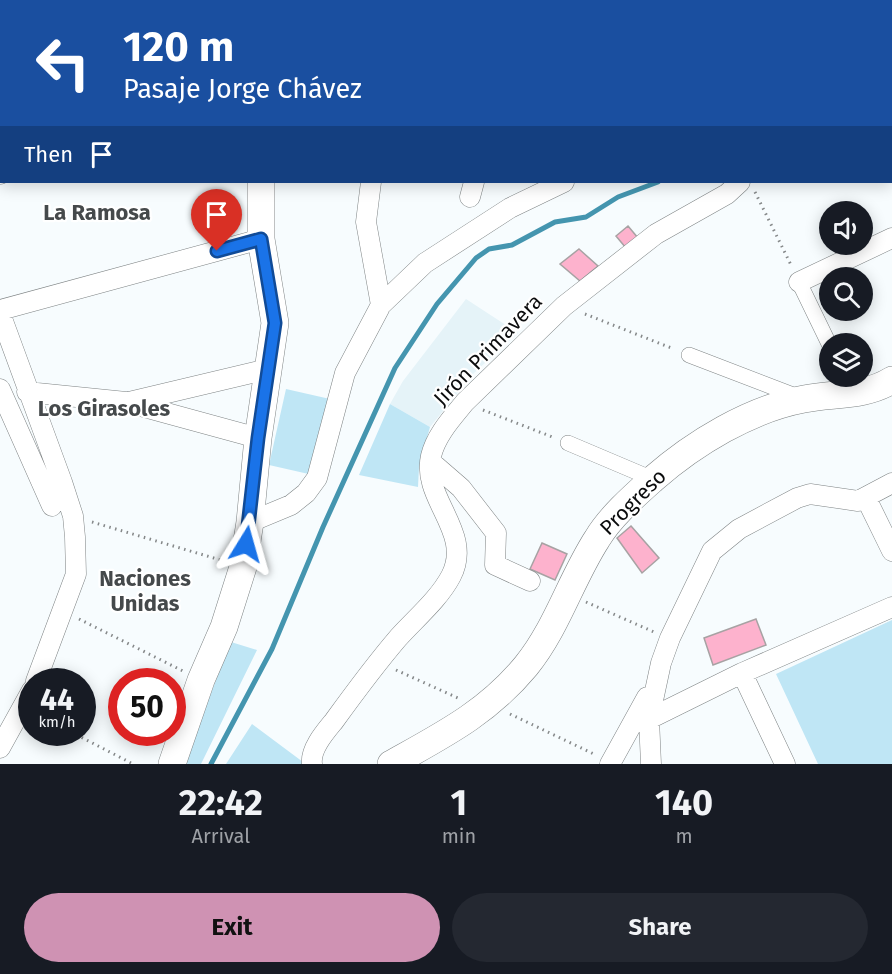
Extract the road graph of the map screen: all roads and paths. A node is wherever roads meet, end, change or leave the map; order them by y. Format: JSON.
{"nodes":[{"id":1,"x":261,"y":183,"type":"edge"},
{"id":2,"x":371,"y":183,"type":"edge"},
{"id":3,"x":562,"y":183,"type":"edge"},
{"id":4,"x":739,"y":183,"type":"edge"},
{"id":5,"x":750,"y":183,"type":"edge"},
{"id":6,"x":892,"y":238,"type":"edge"},
{"id":7,"x":261,"y":239,"type":"junction"},
{"id":8,"x":799,"y":282,"type":"junction"},
{"id":9,"x":381,"y":305,"type":"junction"},
{"id":10,"x":564,"y":306,"type":"junction"},
{"id":11,"x":0,"y":312,"type":"edge"},
{"id":12,"x":824,"y":333,"type":"edge"},
{"id":13,"x":689,"y":355,"type":"joint"},
{"id":14,"x":268,"y":369,"type":"junction"},
{"id":15,"x":892,"y":380,"type":"edge"},
{"id":16,"x":842,"y":387,"type":"edge"},
{"id":17,"x":853,"y":387,"type":"edge"},
{"id":18,"x":0,"y":388,"type":"edge"},
{"id":19,"x":27,"y":392,"type":"junction"},
{"id":20,"x":804,"y":399,"type":"junction"},
{"id":21,"x":126,"y":402,"type":"junction"},
{"id":22,"x":465,"y":402,"type":"junction"},
{"id":23,"x":258,"y":438,"type":"junction"},
{"id":24,"x":568,"y":443,"type":"joint"},
{"id":25,"x":431,"y":462,"type":"junction"},
{"id":26,"x":653,"y":479,"type":"junction"},
{"id":27,"x":892,"y":483,"type":"edge"},
{"id":28,"x":866,"y":498,"type":"junction"},
{"id":29,"x":52,"y":506,"type":"dead end"},
{"id":30,"x":73,"y":516,"type":"junction"},
{"id":31,"x":250,"y":522,"type":"junction"},
{"id":32,"x":892,"y":551,"type":"edge"},
{"id":33,"x":243,"y":567,"type":"junction"},
{"id":34,"x":530,"y":581,"type":"dead end"},
{"id":35,"x":568,"y":595,"type":"junction"},
{"id":36,"x":892,"y":607,"type":"edge"},
{"id":37,"x":64,"y":611,"type":"junction"},
{"id":38,"x":670,"y":638,"type":"junction"},
{"id":39,"x":378,"y":661,"type":"junction"},
{"id":40,"x":41,"y":668,"type":"edge"},
{"id":41,"x":742,"y":673,"type":"junction"},
{"id":42,"x":658,"y":677,"type":"junction"},
{"id":43,"x":201,"y":680,"type":"junction"},
{"id":44,"x":486,"y":707,"type":"junction"},
{"id":45,"x":18,"y":715,"type":"edge"},
{"id":46,"x":649,"y":719,"type":"junction"},
{"id":47,"x":96,"y":745,"type":"edge"},
{"id":48,"x":0,"y":748,"type":"edge"},
{"id":49,"x":611,"y":763,"type":"edge"},
{"id":50,"x":133,"y":764,"type":"edge"},
{"id":51,"x":172,"y":764,"type":"edge"},
{"id":52,"x":312,"y":764,"type":"edge"},
{"id":53,"x":391,"y":764,"type":"edge"},
{"id":54,"x":651,"y":764,"type":"edge"},
{"id":55,"x":784,"y":764,"type":"edge"}],
"edges":[{"from":1,"to":7,"type":"main road"},
{"from":2,"to":9,"type":"street"},
{"from":3,"to":9,"type":"street"},
{"from":4,"to":10,"type":"street","name":"Jirón Primavera"},
{"from":5,"to":8,"type":"path"},
{"from":6,"to":8,"type":"street"},
{"from":7,"to":11,"type":"street"},
{"from":7,"to":14,"type":"main road"},
{"from":8,"to":12,"type":"street"},
{"from":9,"to":31,"type":"street"},
{"from":10,"to":13,"type":"path"},
{"from":10,"to":22,"type":"street","name":"Jirón Primavera"},
{"from":11,"to":19,"type":"street"},
{"from":13,"to":20,"type":"street"},
{"from":14,"to":21,"type":"street"},
{"from":14,"to":23,"type":"main road"},
{"from":15,"to":17,"type":"main road","name":"Progreso"},
{"from":16,"to":20,"type":"main road","name":"Progreso"},
{"from":18,"to":29,"type":"street"},
{"from":19,"to":21,"type":"street"},
{"from":19,"to":30,"type":"street"},
{"from":20,"to":26,"type":"main road","name":"Progreso"},
{"from":21,"to":23,"type":"street"},
{"from":22,"to":24,"type":"path"},
{"from":22,"to":25,"type":"street","name":"Jirón Primavera"},
{"from":23,"to":31,"type":"main road"},
{"from":24,"to":26,"type":"street"},
{"from":25,"to":34,"type":"street"},
{"from":25,"to":39,"type":"street","name":"Jirón Primavera"},
{"from":26,"to":35,"type":"main road","name":"Progreso"},
{"from":27,"to":28,"type":"street"},
{"from":28,"to":32,"type":"street"},
{"from":28,"to":38,"type":"street"},
{"from":30,"to":33,"type":"path"},
{"from":30,"to":37,"type":"street"},
{"from":31,"to":33,"type":"main road"},
{"from":33,"to":43,"type":"main road"},
{"from":35,"to":38,"type":"path"},
{"from":35,"to":44,"type":"main road","name":"Progreso"},
{"from":36,"to":41,"type":"street"},
{"from":37,"to":40,"type":"street"},
{"from":37,"to":43,"type":"path"},
{"from":38,"to":42,"type":"street"},
{"from":39,"to":44,"type":"path"},
{"from":39,"to":52,"type":"street","name":"Jirón Primavera"},
{"from":41,"to":46,"type":"street"},
{"from":41,"to":55,"type":"street"},
{"from":42,"to":46,"type":"street"},
{"from":42,"to":49,"type":"street"},
{"from":43,"to":51,"type":"main road"},
{"from":44,"to":49,"type":"path"},
{"from":44,"to":53,"type":"main road","name":"Progreso"},
{"from":45,"to":48,"type":"street"},
{"from":46,"to":54,"type":"street"},
{"from":47,"to":50,"type":"path"}]}
